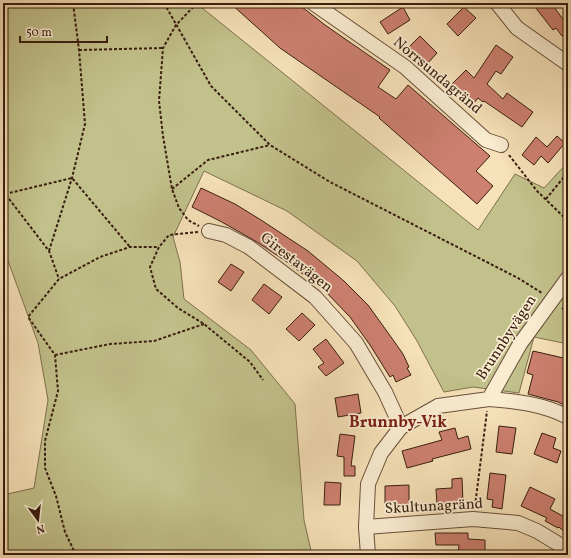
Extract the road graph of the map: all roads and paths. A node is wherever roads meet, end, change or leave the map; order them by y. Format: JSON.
{"nodes":[{"id":1,"x":73,"y":3,"type":"edge"},
{"id":2,"x":164,"y":3,"type":"edge"},
{"id":3,"x":197,"y":3,"type":"edge"},
{"id":4,"x":313,"y":3,"type":"edge"},
{"id":5,"x":497,"y":3,"type":"edge"},
{"id":6,"x":176,"y":25,"type":"junction"},
{"id":7,"x":163,"y":48,"type":"junction"},
{"id":8,"x":79,"y":50,"type":"junction"},
{"id":9,"x":568,"y":64,"type":"edge"},
{"id":10,"x":270,"y":145,"type":"junction"},
{"id":11,"x":501,"y":145,"type":"joint"},
{"id":12,"x":568,"y":172,"type":"edge"},
{"id":13,"x":72,"y":178,"type":"junction"},
{"id":14,"x":172,"y":189,"type":"junction"},
{"id":15,"x":3,"y":191,"type":"edge"},
{"id":16,"x":5,"y":194,"type":"junction"},
{"id":17,"x":546,"y":199,"type":"junction"},
{"id":18,"x":568,"y":220,"type":"edge"},
{"id":19,"x":209,"y":231,"type":"junction"},
{"id":20,"x":130,"y":247,"type":"junction"},
{"id":21,"x":159,"y":247,"type":"junction"},
{"id":22,"x":49,"y":251,"type":"junction"},
{"id":23,"x":568,"y":278,"type":"edge"},
{"id":24,"x":60,"y":279,"type":"junction"},
{"id":25,"x":552,"y":300,"type":"junction"},
{"id":26,"x":568,"y":312,"type":"edge"},
{"id":27,"x":204,"y":324,"type":"junction"},
{"id":28,"x":55,"y":355,"type":"junction"},
{"id":29,"x":264,"y":380,"type":"dead end"},
{"id":30,"x":489,"y":399,"type":"junction"},
{"id":31,"x":568,"y":417,"type":"edge"},
{"id":32,"x":401,"y":427,"type":"junction"},
{"id":33,"x":473,"y":519,"type":"junction"},
{"id":34,"x":366,"y":527,"type":"junction"},
{"id":35,"x":568,"y":553,"type":"edge"},
{"id":36,"x":76,"y":555,"type":"edge"},
{"id":37,"x":368,"y":555,"type":"edge"}],
"edges":[{"from":1,"to":8,"type":"path"},
{"from":2,"to":6,"type":"path"},
{"from":3,"to":6,"type":"path"},
{"from":4,"to":11,"type":"street","name":"Norrsundagränd"},
{"from":5,"to":9,"type":"street"},
{"from":6,"to":7,"type":"path"},
{"from":6,"to":10,"type":"path"},
{"from":7,"to":8,"type":"path"},
{"from":7,"to":14,"type":"path"},
{"from":8,"to":13,"type":"path"},
{"from":10,"to":14,"type":"path"},
{"from":10,"to":25,"type":"path"},
{"from":11,"to":17,"type":"path"},
{"from":12,"to":17,"type":"path"},
{"from":13,"to":16,"type":"path"},
{"from":13,"to":20,"type":"path"},
{"from":13,"to":22,"type":"path"},
{"from":14,"to":19,"type":"path"},
{"from":15,"to":16,"type":"path"},
{"from":16,"to":22,"type":"path"},
{"from":17,"to":18,"type":"path"},
{"from":19,"to":21,"type":"path"},
{"from":19,"to":32,"type":"street","name":"Girestavägen"},
{"from":20,"to":21,"type":"path"},
{"from":20,"to":24,"type":"path"},
{"from":21,"to":27,"type":"path"},
{"from":22,"to":24,"type":"path"},
{"from":23,"to":25,"type":"street","name":"Brunnbyvägen"},
{"from":24,"to":28,"type":"path"},
{"from":25,"to":26,"type":"path"},
{"from":25,"to":30,"type":"street","name":"Brunnbyvägen"},
{"from":27,"to":28,"type":"path"},
{"from":27,"to":29,"type":"path"},
{"from":28,"to":36,"type":"path"},
{"from":30,"to":31,"type":"street"},
{"from":30,"to":32,"type":"street","name":"Brunnbyvägen"},
{"from":30,"to":33,"type":"path"},
{"from":32,"to":34,"type":"street"},
{"from":33,"to":34,"type":"street","name":"Skultunagränd"},
{"from":33,"to":35,"type":"street","name":"Skultunagränd"},
{"from":34,"to":37,"type":"street"}]}
